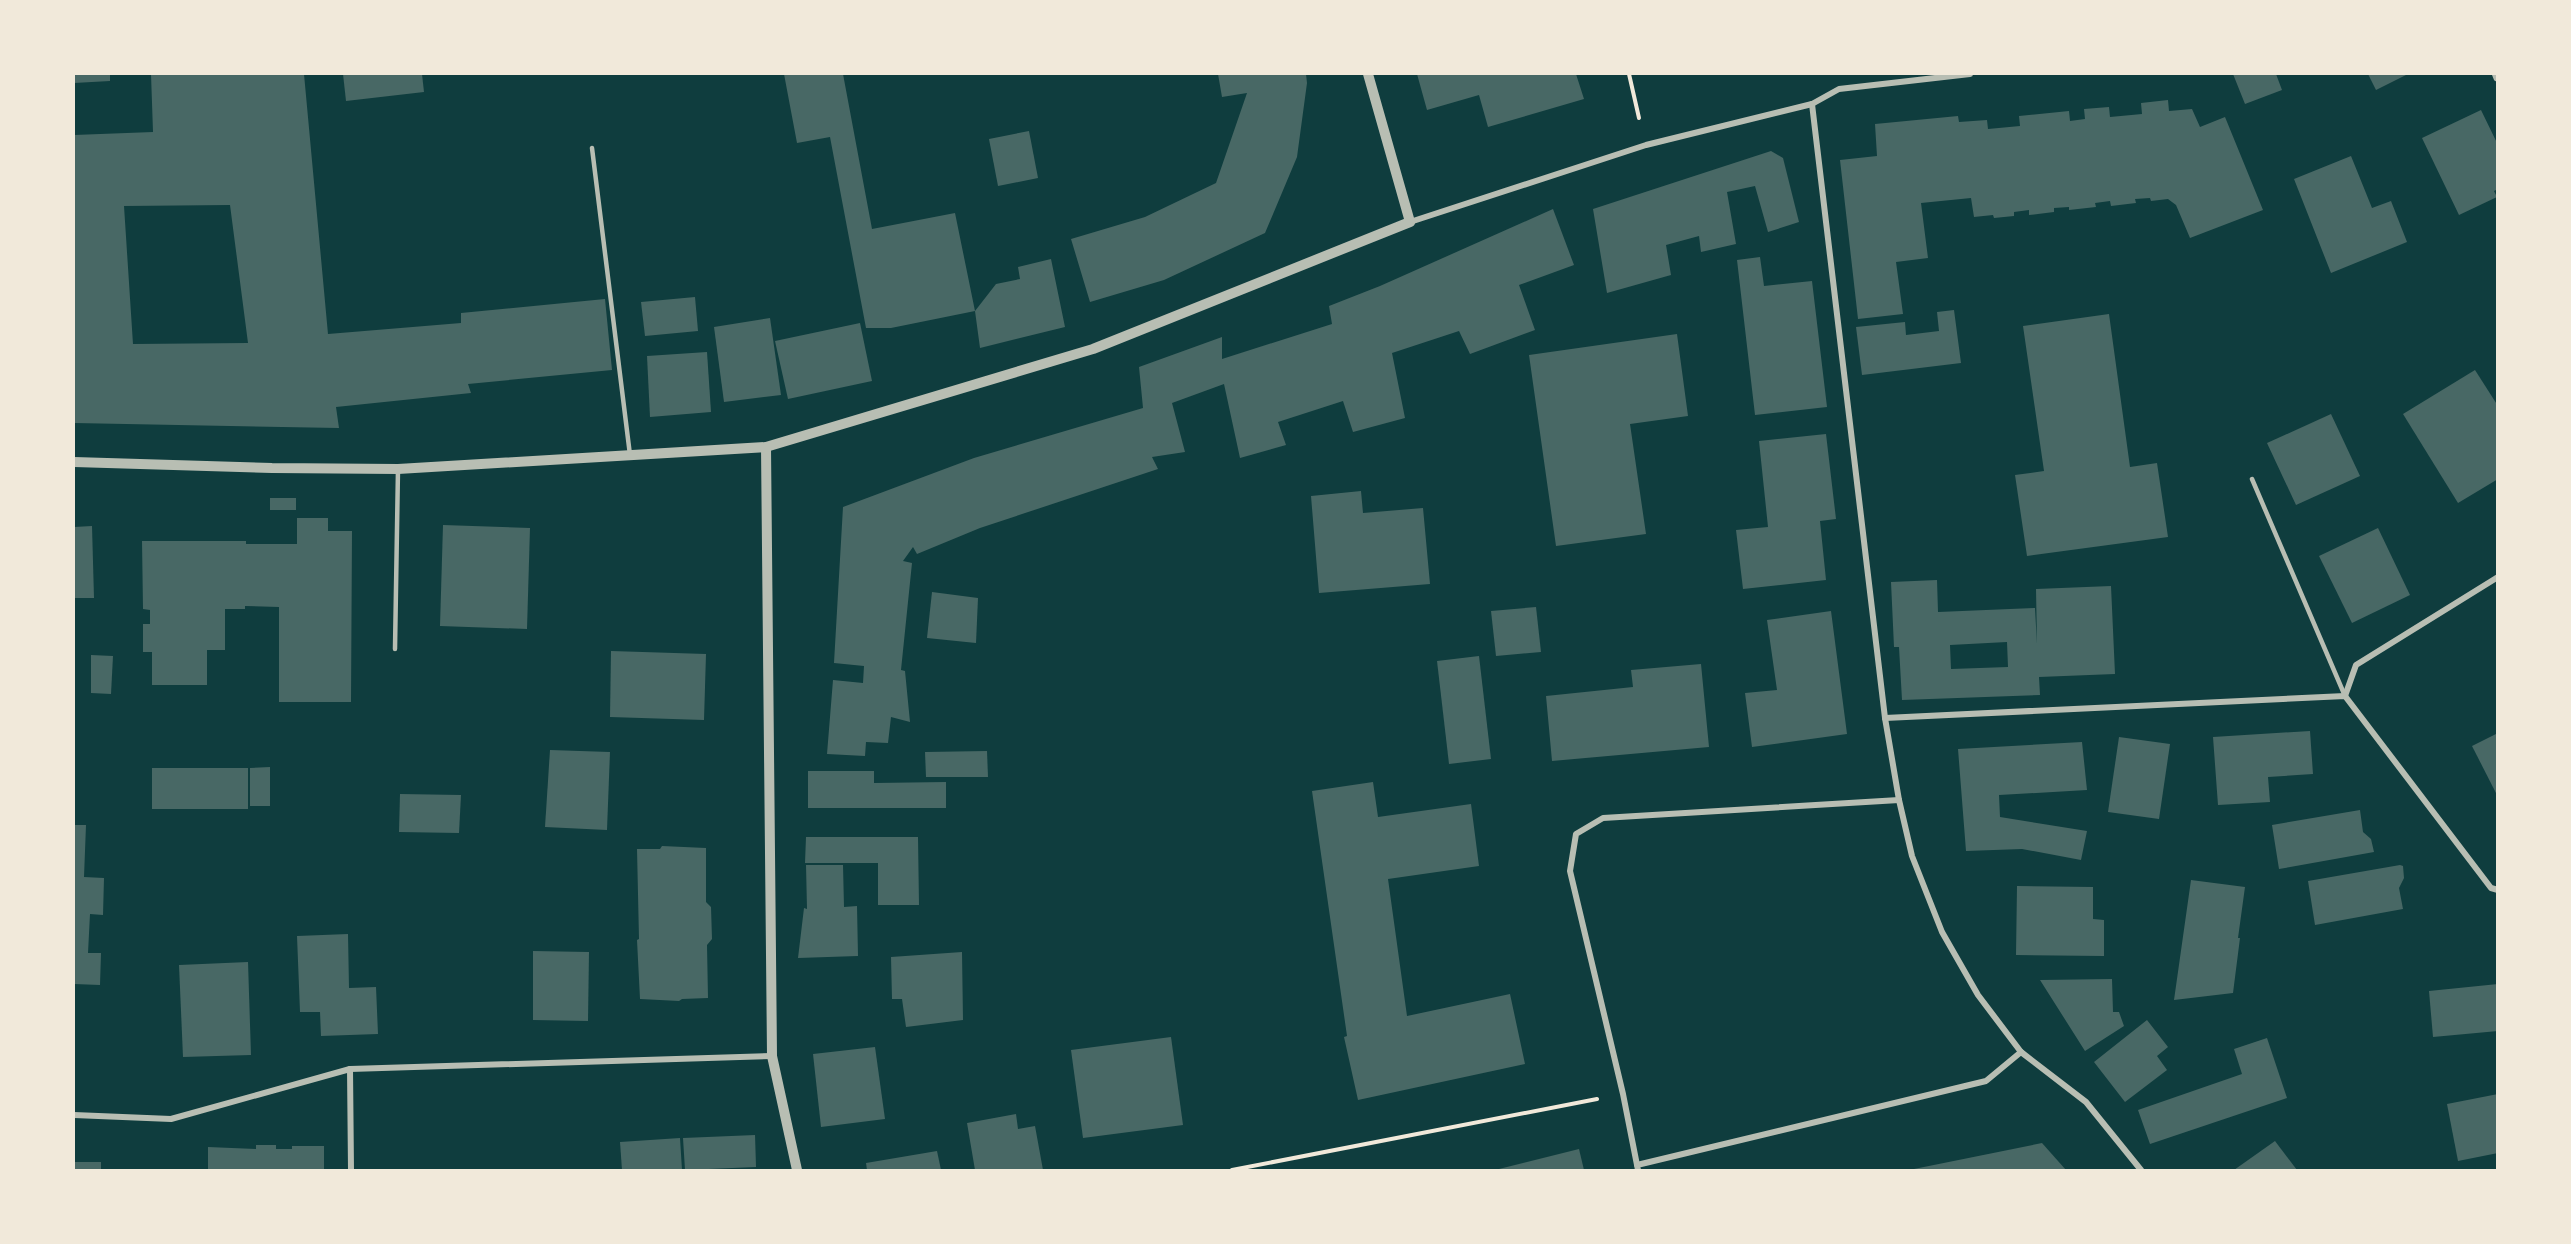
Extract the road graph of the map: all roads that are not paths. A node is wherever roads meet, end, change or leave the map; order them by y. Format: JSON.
{"nodes":[{"id":1,"x":1368,"y":74,"type":"edge"},
{"id":2,"x":1970,"y":74,"type":"edge"},
{"id":3,"x":2494,"y":74,"type":"edge"},
{"id":4,"x":2496,"y":79,"type":"edge"},
{"id":5,"x":1812,"y":104,"type":"junction"},
{"id":6,"x":592,"y":148,"type":"dead end"},
{"id":7,"x":1410,"y":222,"type":"junction"},
{"id":8,"x":766,"y":447,"type":"junction"},
{"id":9,"x":630,"y":456,"type":"junction"},
{"id":10,"x":74,"y":462,"type":"edge"},
{"id":11,"x":398,"y":469,"type":"junction"},
{"id":12,"x":2252,"y":479,"type":"dead end"},
{"id":13,"x":2498,"y":577,"type":"edge"},
{"id":14,"x":395,"y":649,"type":"dead end"},
{"id":15,"x":2345,"y":696,"type":"junction"},
{"id":16,"x":1885,"y":718,"type":"junction"},
{"id":17,"x":1899,"y":800,"type":"junction"},
{"id":18,"x":2498,"y":890,"type":"edge"},
{"id":19,"x":2021,"y":1052,"type":"junction"},
{"id":20,"x":772,"y":1056,"type":"junction"},
{"id":21,"x":350,"y":1069,"type":"junction"},
{"id":22,"x":74,"y":1115,"type":"edge"},
{"id":23,"x":1637,"y":1168,"type":"edge"},
{"id":24,"x":351,"y":1170,"type":"edge"},
{"id":25,"x":797,"y":1170,"type":"edge"},
{"id":26,"x":2141,"y":1170,"type":"edge"}],
"edges":[{"from":1,"to":7,"type":"street"},
{"from":2,"to":5,"type":"street"},
{"from":3,"to":4,"type":"lane"},
{"from":5,"to":7,"type":"street"},
{"from":5,"to":16,"type":"street"},
{"from":6,"to":9,"type":"lane"},
{"from":7,"to":8,"type":"street"},
{"from":8,"to":9,"type":"street"},
{"from":8,"to":20,"type":"street"},
{"from":9,"to":11,"type":"street"},
{"from":10,"to":11,"type":"street"},
{"from":11,"to":14,"type":"lane"},
{"from":12,"to":15,"type":"lane"},
{"from":13,"to":15,"type":"street"},
{"from":15,"to":16,"type":"street"},
{"from":15,"to":18,"type":"street"},
{"from":16,"to":17,"type":"street"},
{"from":17,"to":19,"type":"street"},
{"from":17,"to":23,"type":"street"},
{"from":19,"to":23,"type":"street"},
{"from":19,"to":26,"type":"street"},
{"from":20,"to":21,"type":"street"},
{"from":20,"to":25,"type":"street"},
{"from":21,"to":22,"type":"street"},
{"from":21,"to":24,"type":"street"}]}
